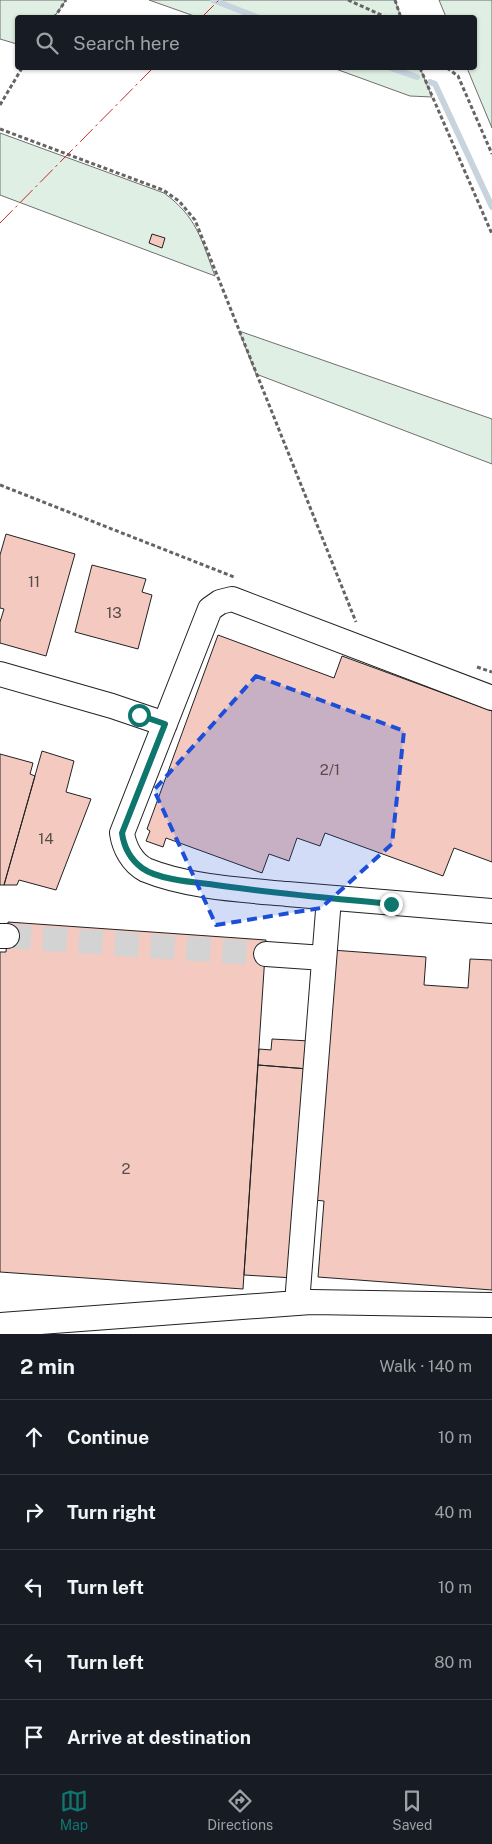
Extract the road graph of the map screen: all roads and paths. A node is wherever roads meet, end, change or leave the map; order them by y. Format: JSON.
{"nodes":[{"id":1,"x":66,"y":0,"type":"edge"},
{"id":2,"x":348,"y":0,"type":"edge"},
{"id":3,"x":395,"y":0,"type":"edge"},
{"id":4,"x":56,"y":15,"type":"edge"},
{"id":5,"x":381,"y":15,"type":"edge"},
{"id":6,"x":400,"y":15,"type":"edge"},
{"id":7,"x":21,"y":70,"type":"edge"},
{"id":8,"x":421,"y":70,"type":"edge"},
{"id":9,"x":450,"y":70,"type":"edge"},
{"id":10,"x":0,"y":105,"type":"edge"},
{"id":11,"x":0,"y":129,"type":"edge"},
{"id":12,"x":492,"y":154,"type":"edge"},
{"id":13,"x":492,"y":234,"type":"edge"},
{"id":14,"x":357,"y":625,"type":"dead end"},
{"id":15,"x":0,"y":674,"type":"edge"},
{"id":16,"x":492,"y":698,"type":"edge"},
{"id":17,"x":165,"y":724,"type":"junction"},
{"id":18,"x":329,"y":898,"type":"junction"},
{"id":19,"x":492,"y":911,"type":"edge"},
{"id":20,"x":266,"y":954,"type":"tunnel mouth"},
{"id":21,"x":324,"y":958,"type":"junction"},
{"id":22,"x":298,"y":1303,"type":"junction"},
{"id":23,"x":492,"y":1305,"type":"edge"},
{"id":24,"x":0,"y":1325,"type":"edge"}],
"edges":[{"from":1,"to":4,"type":"path"},
{"from":2,"to":5,"type":"path"},
{"from":3,"to":6,"type":"path"},
{"from":7,"to":10,"type":"path"},
{"from":8,"to":13,"type":"path"},
{"from":9,"to":12,"type":"path"},
{"from":11,"to":14,"type":"path"},
{"from":15,"to":17,"type":"street"},
{"from":16,"to":17,"type":"street"},
{"from":17,"to":18,"type":"street"},
{"from":18,"to":19,"type":"street"},
{"from":18,"to":21,"type":"street"},
{"from":20,"to":21,"type":"street"},
{"from":21,"to":22,"type":"street"},
{"from":22,"to":23,"type":"street"},
{"from":22,"to":24,"type":"street"}]}
